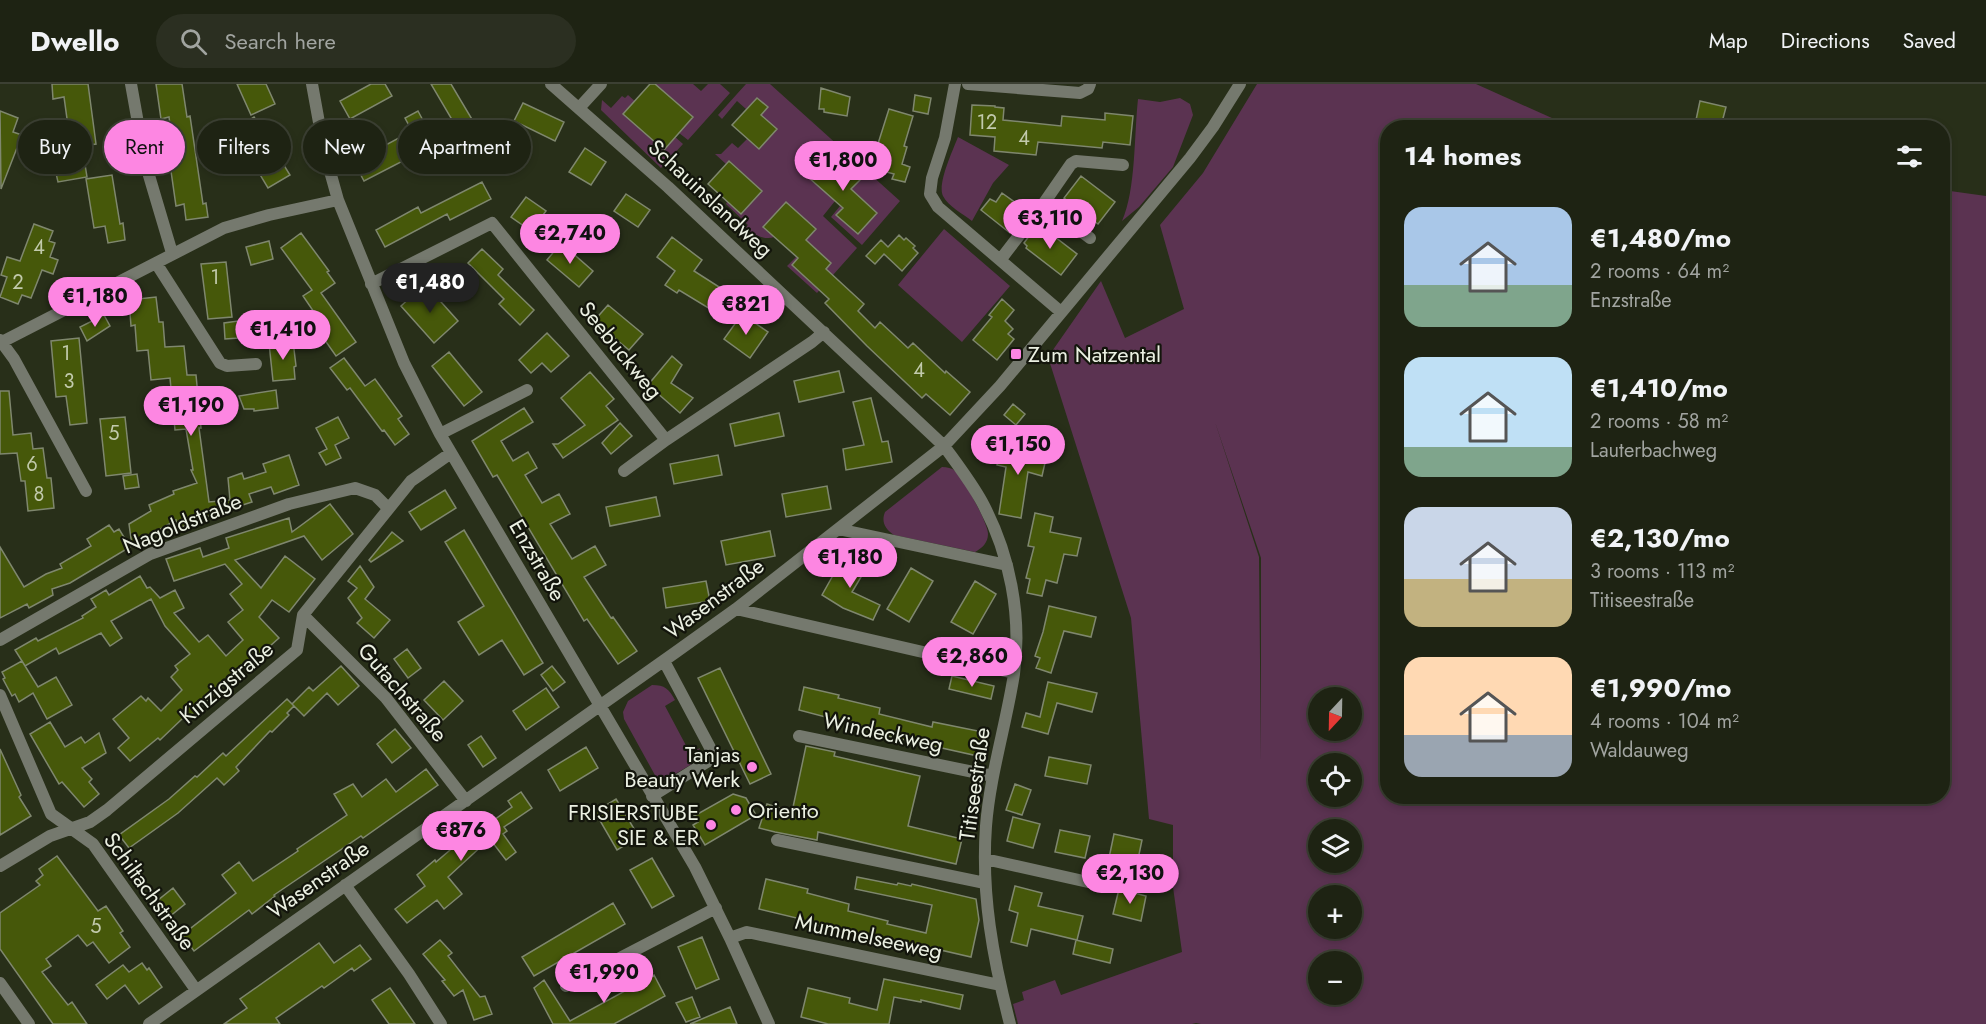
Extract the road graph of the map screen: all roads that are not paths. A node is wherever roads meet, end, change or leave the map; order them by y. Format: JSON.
{"nodes":[{"id":1,"x":131,"y":84,"type":"edge"},
{"id":2,"x":312,"y":84,"type":"edge"},
{"id":3,"x":551,"y":84,"type":"edge"},
{"id":4,"x":601,"y":84,"type":"edge"},
{"id":5,"x":955,"y":84,"type":"edge"},
{"id":6,"x":968,"y":84,"type":"edge"},
{"id":7,"x":1090,"y":84,"type":"edge"},
{"id":8,"x":1240,"y":84,"type":"edge"},
{"id":9,"x":579,"y":108,"type":"junction"},
{"id":10,"x":1123,"y":165,"type":"dead end"},
{"id":11,"x":338,"y":200,"type":"junction"},
{"id":12,"x":1044,"y":203,"type":"junction"},
{"id":13,"x":1090,"y":238,"type":"dead end"},
{"id":14,"x":172,"y":253,"type":"junction"},
{"id":15,"x":1001,"y":259,"type":"junction"},
{"id":16,"x":156,"y":263,"type":"junction"},
{"id":17,"x":372,"y":284,"type":"junction"},
{"id":18,"x":1061,"y":312,"type":"junction"},
{"id":19,"x":824,"y":332,"type":"junction"},
{"id":20,"x":1,"y":342,"type":"edge"},
{"id":21,"x":256,"y":364,"type":"dead end"},
{"id":22,"x":527,"y":390,"type":"dead end"},
{"id":23,"x":440,"y":434,"type":"junction"},
{"id":24,"x":666,"y":440,"type":"junction"},
{"id":25,"x":944,"y":446,"type":"junction"},
{"id":26,"x":451,"y":453,"type":"junction"},
{"id":27,"x":624,"y":471,"type":"dead end"},
{"id":28,"x":86,"y":490,"type":"dead end"},
{"id":29,"x":388,"y":508,"type":"junction"},
{"id":30,"x":838,"y":529,"type":"junction"},
{"id":31,"x":1007,"y":565,"type":"junction"},
{"id":32,"x":736,"y":609,"type":"junction"},
{"id":33,"x":303,"y":615,"type":"junction"},
{"id":34,"x":0,"y":640,"type":"edge"},
{"id":35,"x":664,"y":661,"type":"junction"},
{"id":36,"x":1014,"y":673,"type":"junction"},
{"id":37,"x":0,"y":695,"type":"edge"},
{"id":38,"x":600,"y":706,"type":"junction"},
{"id":39,"x":799,"y":736,"type":"dead end"},
{"id":40,"x":993,"y":776,"type":"junction"},
{"id":41,"x":652,"y":795,"type":"junction"},
{"id":42,"x":466,"y":801,"type":"junction"},
{"id":43,"x":72,"y":829,"type":"junction"},
{"id":44,"x":777,"y":840,"type":"dead end"},
{"id":45,"x":985,"y":859,"type":"junction"},
{"id":46,"x":0,"y":866,"type":"edge"},
{"id":47,"x":1088,"y":882,"type":"dead end"},
{"id":48,"x":985,"y":883,"type":"junction"},
{"id":49,"x":345,"y":885,"type":"junction"},
{"id":50,"x":716,"y":908,"type":"junction"},
{"id":51,"x":730,"y":938,"type":"junction"},
{"id":52,"x":0,"y":983,"type":"edge"},
{"id":53,"x":1000,"y":985,"type":"junction"},
{"id":54,"x":566,"y":986,"type":"dead end"},
{"id":55,"x":196,"y":990,"type":"junction"},
{"id":56,"x":29,"y":1024,"type":"edge"},
{"id":57,"x":149,"y":1024,"type":"edge"},
{"id":58,"x":441,"y":1024,"type":"edge"},
{"id":59,"x":769,"y":1024,"type":"edge"},
{"id":60,"x":1011,"y":1024,"type":"edge"}],
"edges":[{"from":1,"to":14,"type":"street"},
{"from":2,"to":11,"type":"street","name":"Enzstraße"},
{"from":3,"to":9,"type":"street","name":"Schauinslandweg"},
{"from":4,"to":9,"type":"street"},
{"from":5,"to":15,"type":"street"},
{"from":6,"to":7,"type":"street"},
{"from":8,"to":18,"type":"street","name":"Wasenstraße"},
{"from":9,"to":19,"type":"street","name":"Schauinslandweg"},
{"from":10,"to":12,"type":"street"},
{"from":11,"to":14,"type":"street"},
{"from":11,"to":17,"type":"street","name":"Enzstraße"},
{"from":12,"to":13,"type":"street"},
{"from":12,"to":15,"type":"street"},
{"from":14,"to":16,"type":"street"},
{"from":15,"to":18,"type":"street"},
{"from":16,"to":20,"type":"street"},
{"from":16,"to":21,"type":"street"},
{"from":17,"to":23,"type":"street","name":"Enzstraße"},
{"from":17,"to":24,"type":"street","name":"Seebuckweg"},
{"from":18,"to":25,"type":"street","name":"Wasenstraße"},
{"from":19,"to":24,"type":"street"},
{"from":19,"to":25,"type":"street","name":"Schauinslandweg"},
{"from":20,"to":28,"type":"street"},
{"from":22,"to":23,"type":"street"},
{"from":23,"to":26,"type":"street","name":"Enzstraße"},
{"from":24,"to":27,"type":"street"},
{"from":25,"to":30,"type":"street","name":"Wasenstraße"},
{"from":25,"to":31,"type":"street","name":"Titiseestraße"},
{"from":26,"to":29,"type":"street","name":"Kinzigstraße"},
{"from":26,"to":38,"type":"street","name":"Enzstraße"},
{"from":29,"to":33,"type":"street","name":"Kinzigstraße"},
{"from":29,"to":34,"type":"street","name":"Nagoldstraße"},
{"from":30,"to":31,"type":"street"},
{"from":30,"to":32,"type":"street","name":"Wasenstraße"},
{"from":31,"to":36,"type":"street","name":"Titiseestraße"},
{"from":32,"to":35,"type":"street","name":"Wasenstraße"},
{"from":32,"to":36,"type":"street"},
{"from":33,"to":42,"type":"street","name":"Gutachstraße"},
{"from":33,"to":43,"type":"street","name":"Kinzigstraße"},
{"from":35,"to":38,"type":"street","name":"Wasenstraße"},
{"from":35,"to":41,"type":"street"},
{"from":36,"to":40,"type":"street","name":"Titiseestraße"},
{"from":37,"to":43,"type":"street","name":"Schiltachstraße"},
{"from":38,"to":41,"type":"street","name":"Enzstraße"},
{"from":38,"to":42,"type":"street","name":"Wasenstraße"},
{"from":39,"to":40,"type":"street","name":"Windeckweg"},
{"from":40,"to":45,"type":"street","name":"Titiseestraße"},
{"from":41,"to":50,"type":"street","name":"Enzstraße"},
{"from":42,"to":49,"type":"street","name":"Wasenstraße"},
{"from":43,"to":46,"type":"street","name":"Kinzigstraße"},
{"from":43,"to":55,"type":"street","name":"Schiltachstraße"},
{"from":44,"to":48,"type":"street"},
{"from":45,"to":47,"type":"street","name":"Titiseestraße"},
{"from":45,"to":48,"type":"street","name":"Titiseestraße"},
{"from":48,"to":53,"type":"street","name":"Titiseestraße"},
{"from":49,"to":55,"type":"street","name":"Wasenstraße"},
{"from":49,"to":58,"type":"street"},
{"from":50,"to":51,"type":"street","name":"Enzstraße"},
{"from":50,"to":54,"type":"street"},
{"from":51,"to":53,"type":"street","name":"Mummelseeweg"},
{"from":51,"to":59,"type":"street","name":"Enzstraße"},
{"from":52,"to":56,"type":"street"},
{"from":53,"to":60,"type":"street","name":"Titiseestraße"},
{"from":55,"to":57,"type":"street","name":"Wasenstraße"}]}
